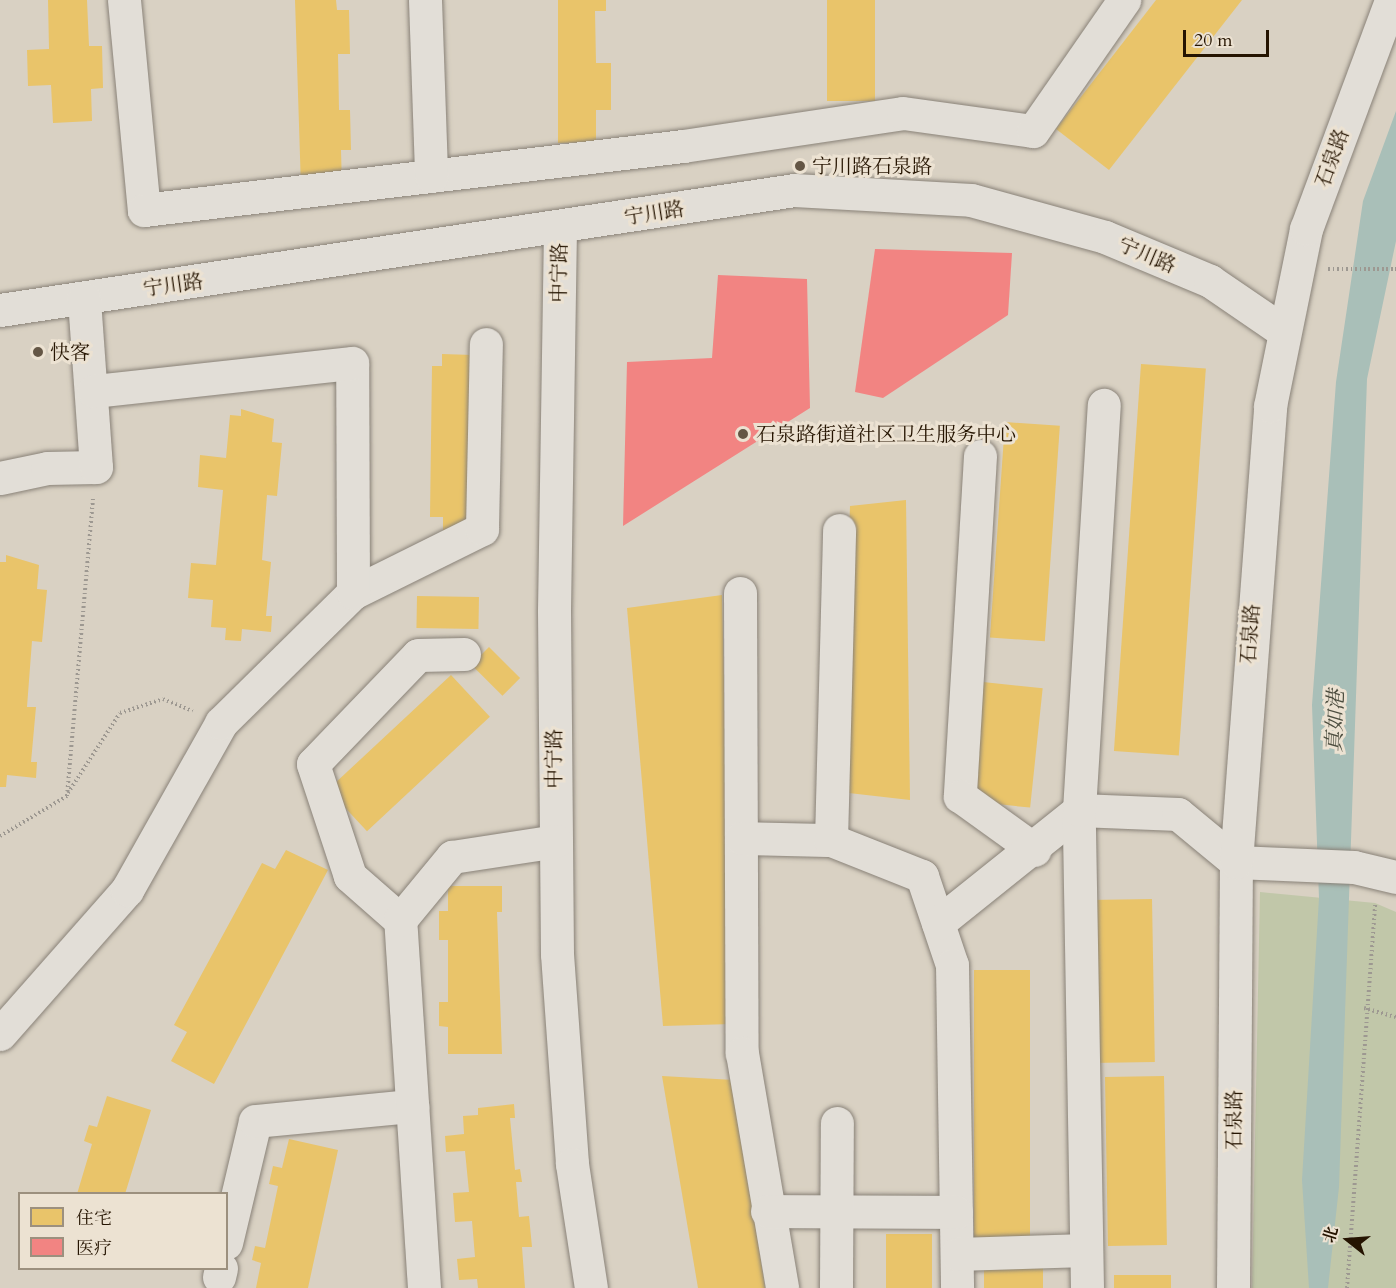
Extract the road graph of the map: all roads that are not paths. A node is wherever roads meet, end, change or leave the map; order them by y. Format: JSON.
{"nodes":[{"id":1,"x":124,"y":0,"type":"edge"},
{"id":2,"x":425,"y":0,"type":"edge"},
{"id":3,"x":1124,"y":0,"type":"edge"},
{"id":4,"x":1391,"y":0,"type":"edge"},
{"id":5,"x":432,"y":176,"type":"junction"},
{"id":6,"x":560,"y":228,"type":"junction"},
{"id":7,"x":84,"y":298,"type":"junction"},
{"id":8,"x":0,"y":310,"type":"edge"},
{"id":9,"x":1283,"y":331,"type":"junction"},
{"id":10,"x":486,"y":344,"type":"dead end"},
{"id":11,"x":94,"y":391,"type":"junction"},
{"id":12,"x":1104,"y":405,"type":"dead end"},
{"id":13,"x":980,"y":456,"type":"dead end"},
{"id":14,"x":0,"y":478,"type":"edge"},
{"id":15,"x":839,"y":530,"type":"dead end"},
{"id":16,"x":740,"y":592,"type":"dead end"},
{"id":17,"x":353,"y":593,"type":"junction"},
{"id":18,"x":464,"y":654,"type":"dead end"},
{"id":19,"x":1079,"y":810,"type":"junction"},
{"id":20,"x":741,"y":838,"type":"junction"},
{"id":21,"x":831,"y":840,"type":"junction"},
{"id":22,"x":555,"y":842,"type":"junction"},
{"id":23,"x":1035,"y":850,"type":"junction"},
{"id":24,"x":1236,"y":862,"type":"junction"},
{"id":25,"x":1376,"y":873,"type":"edge"},
{"id":26,"x":400,"y":920,"type":"junction"},
{"id":27,"x":938,"y":923,"type":"junction"},
{"id":28,"x":0,"y":1034,"type":"edge"},
{"id":29,"x":412,"y":1106,"type":"junction"},
{"id":30,"x":837,"y":1124,"type":"dead end"},
{"id":31,"x":767,"y":1211,"type":"junction"},
{"id":32,"x":837,"y":1211,"type":"junction"},
{"id":33,"x":956,"y":1212,"type":"junction"},
{"id":34,"x":228,"y":1235,"type":"edge"},
{"id":35,"x":1086,"y":1250,"type":"junction"},
{"id":36,"x":957,"y":1254,"type":"junction"},
{"id":37,"x":424,"y":1288,"type":"edge"},
{"id":38,"x":591,"y":1288,"type":"edge"},
{"id":39,"x":782,"y":1288,"type":"edge"},
{"id":40,"x":836,"y":1288,"type":"edge"},
{"id":41,"x":957,"y":1288,"type":"edge"},
{"id":42,"x":1087,"y":1288,"type":"edge"},
{"id":43,"x":1233,"y":1288,"type":"edge"}],
"edges":[{"from":1,"to":5,"type":"street"},
{"from":2,"to":5,"type":"street"},
{"from":3,"to":5,"type":"street"},
{"from":4,"to":9,"type":"street","name":"石泉路"},
{"from":6,"to":7,"type":"street","name":"宁川路"},
{"from":6,"to":9,"type":"street","name":"宁川路"},
{"from":6,"to":22,"type":"street","name":"中宁路"},
{"from":7,"to":8,"type":"street","name":"宁川路"},
{"from":7,"to":11,"type":"street"},
{"from":9,"to":24,"type":"street","name":"石泉路"},
{"from":10,"to":17,"type":"street"},
{"from":11,"to":14,"type":"street"},
{"from":11,"to":17,"type":"street"},
{"from":12,"to":19,"type":"street"},
{"from":13,"to":23,"type":"street"},
{"from":15,"to":21,"type":"street"},
{"from":16,"to":20,"type":"street"},
{"from":17,"to":28,"type":"street"},
{"from":18,"to":26,"type":"street"},
{"from":19,"to":23,"type":"street"},
{"from":19,"to":24,"type":"street"},
{"from":19,"to":35,"type":"street"},
{"from":20,"to":21,"type":"street"},
{"from":20,"to":31,"type":"street"},
{"from":21,"to":27,"type":"street"},
{"from":22,"to":26,"type":"street"},
{"from":22,"to":38,"type":"street","name":"中宁路"},
{"from":23,"to":27,"type":"street"},
{"from":24,"to":25,"type":"street"},
{"from":24,"to":43,"type":"street","name":"石泉路"},
{"from":26,"to":29,"type":"street"},
{"from":27,"to":33,"type":"street"},
{"from":29,"to":34,"type":"street"},
{"from":29,"to":37,"type":"street"},
{"from":30,"to":32,"type":"street"},
{"from":31,"to":32,"type":"street"},
{"from":31,"to":39,"type":"street"},
{"from":32,"to":33,"type":"street"},
{"from":32,"to":40,"type":"street"},
{"from":33,"to":36,"type":"street"},
{"from":35,"to":36,"type":"street"},
{"from":35,"to":42,"type":"street"},
{"from":36,"to":41,"type":"street"}]}
